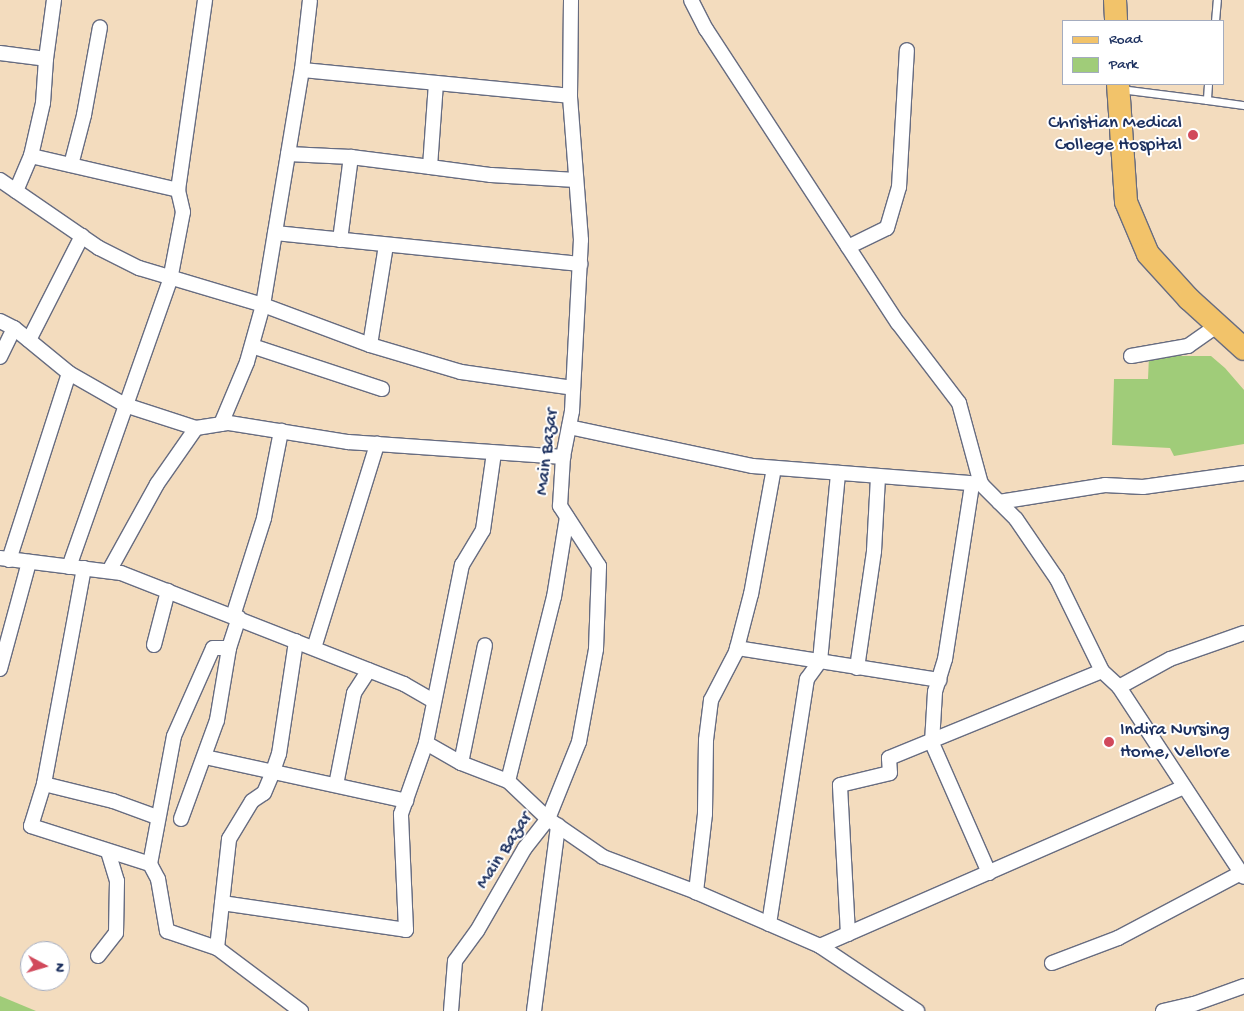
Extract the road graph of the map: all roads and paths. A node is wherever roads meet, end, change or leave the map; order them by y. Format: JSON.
{"nodes":[{"id":1,"x":54,"y":0,"type":"edge"},
{"id":2,"x":205,"y":0,"type":"edge"},
{"id":3,"x":310,"y":0,"type":"edge"},
{"id":4,"x":571,"y":0,"type":"edge"},
{"id":5,"x":691,"y":0,"type":"edge"},
{"id":6,"x":1115,"y":0,"type":"edge"},
{"id":7,"x":1217,"y":0,"type":"edge"},
{"id":8,"x":1116,"y":20,"type":"edge"},
{"id":9,"x":1215,"y":20,"type":"edge"},
{"id":10,"x":100,"y":28,"type":"dead end"},
{"id":11,"x":908,"y":50,"type":"dead end"},
{"id":12,"x":0,"y":53,"type":"edge"},
{"id":13,"x":46,"y":59,"type":"junction"},
{"id":14,"x":302,"y":70,"type":"junction"},
{"id":15,"x":436,"y":83,"type":"junction"},
{"id":16,"x":1208,"y":85,"type":"edge"},
{"id":17,"x":1118,"y":86,"type":"edge"},
{"id":18,"x":570,"y":96,"type":"junction"},
{"id":19,"x":1207,"y":100,"type":"junction"},
{"id":20,"x":1244,"y":105,"type":"edge"},
{"id":21,"x":288,"y":154,"type":"junction"},
{"id":22,"x":31,"y":156,"type":"junction"},
{"id":23,"x":351,"y":157,"type":"junction"},
{"id":24,"x":71,"y":165,"type":"junction"},
{"id":25,"x":430,"y":167,"type":"junction"},
{"id":26,"x":0,"y":180,"type":"edge"},
{"id":27,"x":576,"y":180,"type":"junction"},
{"id":28,"x":178,"y":190,"type":"junction"},
{"id":29,"x":16,"y":191,"type":"junction"},
{"id":30,"x":275,"y":233,"type":"junction"},
{"id":31,"x":82,"y":236,"type":"junction"},
{"id":32,"x":340,"y":240,"type":"junction"},
{"id":33,"x":386,"y":245,"type":"junction"},
{"id":34,"x":848,"y":247,"type":"junction"},
{"id":35,"x":580,"y":264,"type":"junction"},
{"id":36,"x":170,"y":280,"type":"junction"},
{"id":37,"x":263,"y":305,"type":"junction"},
{"id":38,"x":0,"y":321,"type":"edge"},
{"id":39,"x":1218,"y":325,"type":"junction"},
{"id":40,"x":14,"y":328,"type":"junction"},
{"id":41,"x":29,"y":340,"type":"junction"},
{"id":42,"x":370,"y":345,"type":"junction"},
{"id":43,"x":252,"y":346,"type":"junction"},
{"id":44,"x":1244,"y":349,"type":"edge"},
{"id":45,"x":1131,"y":356,"type":"dead end"},
{"id":46,"x":0,"y":357,"type":"edge"},
{"id":47,"x":70,"y":373,"type":"junction"},
{"id":48,"x":574,"y":388,"type":"junction"},
{"id":49,"x":382,"y":389,"type":"dead end"},
{"id":50,"x":125,"y":405,"type":"junction"},
{"id":51,"x":221,"y":424,"type":"junction"},
{"id":52,"x":569,"y":427,"type":"junction"},
{"id":53,"x":196,"y":428,"type":"junction"},
{"id":54,"x":282,"y":431,"type":"junction"},
{"id":55,"x":377,"y":444,"type":"junction"},
{"id":56,"x":494,"y":453,"type":"junction"},
{"id":57,"x":563,"y":458,"type":"junction"},
{"id":58,"x":774,"y":468,"type":"junction"},
{"id":59,"x":838,"y":473,"type":"junction"},
{"id":60,"x":1244,"y":473,"type":"edge"},
{"id":61,"x":878,"y":477,"type":"junction"},
{"id":62,"x":977,"y":484,"type":"junction"},
{"id":63,"x":1000,"y":502,"type":"junction"},
{"id":64,"x":567,"y":517,"type":"junction"},
{"id":65,"x":4,"y":559,"type":"edge"},
{"id":66,"x":29,"y":562,"type":"junction"},
{"id":67,"x":69,"y":567,"type":"junction"},
{"id":68,"x":84,"y":568,"type":"junction"},
{"id":69,"x":109,"y":571,"type":"junction"},
{"id":70,"x":168,"y":591,"type":"junction"},
{"id":71,"x":236,"y":617,"type":"junction"},
{"id":72,"x":1244,"y":633,"type":"edge"},
{"id":73,"x":296,"y":640,"type":"junction"},
{"id":74,"x":154,"y":645,"type":"dead end"},
{"id":75,"x":485,"y":645,"type":"dead end"},
{"id":76,"x":229,"y":648,"type":"junction"},
{"id":77,"x":314,"y":648,"type":"junction"},
{"id":78,"x":737,"y":648,"type":"junction"},
{"id":79,"x":820,"y":661,"type":"junction"},
{"id":80,"x":857,"y":668,"type":"junction"},
{"id":81,"x":0,"y":669,"type":"edge"},
{"id":82,"x":369,"y":670,"type":"junction"},
{"id":83,"x":1102,"y":671,"type":"junction"},
{"id":84,"x":939,"y":680,"type":"junction"},
{"id":85,"x":1119,"y":687,"type":"junction"},
{"id":86,"x":432,"y":701,"type":"junction"},
{"id":87,"x":426,"y":743,"type":"junction"},
{"id":88,"x":932,"y":743,"type":"junction"},
{"id":89,"x":206,"y":756,"type":"junction"},
{"id":90,"x":461,"y":763,"type":"junction"},
{"id":91,"x":272,"y":774,"type":"junction"},
{"id":92,"x":508,"y":781,"type":"junction"},
{"id":93,"x":44,"y":784,"type":"junction"},
{"id":94,"x":336,"y":785,"type":"junction"},
{"id":95,"x":1184,"y":787,"type":"junction"},
{"id":96,"x":406,"y":801,"type":"junction"},
{"id":97,"x":157,"y":817,"type":"junction"},
{"id":98,"x":181,"y":819,"type":"dead end"},
{"id":99,"x":553,"y":822,"type":"junction"},
{"id":100,"x":108,"y":852,"type":"junction"},
{"id":101,"x":150,"y":864,"type":"junction"},
{"id":102,"x":989,"y":873,"type":"junction"},
{"id":103,"x":1243,"y":875,"type":"edge"},
{"id":104,"x":696,"y":892,"type":"junction"},
{"id":105,"x":222,"y":903,"type":"junction"},
{"id":106,"x":769,"y":924,"type":"junction"},
{"id":107,"x":848,"y":934,"type":"junction"},
{"id":108,"x":820,"y":946,"type":"junction"},
{"id":109,"x":218,"y":948,"type":"junction"},
{"id":110,"x":98,"y":956,"type":"dead end"},
{"id":111,"x":1052,"y":963,"type":"dead end"},
{"id":112,"x":1244,"y":986,"type":"edge"},
{"id":113,"x":301,"y":1011,"type":"edge"},
{"id":114,"x":451,"y":1011,"type":"edge"},
{"id":115,"x":534,"y":1011,"type":"edge"},
{"id":116,"x":917,"y":1011,"type":"edge"},
{"id":117,"x":1164,"y":1011,"type":"edge"}],
"edges":[{"from":1,"to":13,"type":"street"},
{"from":2,"to":28,"type":"street"},
{"from":3,"to":14,"type":"street"},
{"from":4,"to":18,"type":"street","name":"Main Bazar"},
{"from":5,"to":34,"type":"street"},
{"from":6,"to":8,"type":"main road"},
{"from":7,"to":9,"type":"lane"},
{"from":10,"to":24,"type":"street"},
{"from":11,"to":34,"type":"street"},
{"from":12,"to":13,"type":"street"},
{"from":13,"to":22,"type":"street"},
{"from":14,"to":15,"type":"street"},
{"from":14,"to":21,"type":"street"},
{"from":15,"to":18,"type":"street"},
{"from":15,"to":25,"type":"street"},
{"from":16,"to":19,"type":"lane"},
{"from":17,"to":19,"type":"lane"},
{"from":17,"to":39,"type":"main road"},
{"from":18,"to":27,"type":"street","name":"Main Bazar"},
{"from":19,"to":20,"type":"lane"},
{"from":21,"to":23,"type":"street"},
{"from":21,"to":30,"type":"street"},
{"from":22,"to":24,"type":"street"},
{"from":22,"to":29,"type":"street"},
{"from":23,"to":25,"type":"street"},
{"from":23,"to":32,"type":"street"},
{"from":24,"to":28,"type":"street"},
{"from":25,"to":27,"type":"street"},
{"from":26,"to":29,"type":"street"},
{"from":27,"to":35,"type":"street","name":"Main Bazar"},
{"from":28,"to":36,"type":"street"},
{"from":29,"to":31,"type":"street"},
{"from":30,"to":32,"type":"street"},
{"from":30,"to":37,"type":"street"},
{"from":31,"to":36,"type":"street"},
{"from":31,"to":41,"type":"street"},
{"from":32,"to":33,"type":"street"},
{"from":33,"to":35,"type":"street"},
{"from":33,"to":42,"type":"street"},
{"from":34,"to":62,"type":"street"},
{"from":35,"to":48,"type":"street","name":"Main Bazar"},
{"from":36,"to":37,"type":"street"},
{"from":36,"to":50,"type":"street"},
{"from":37,"to":42,"type":"street"},
{"from":37,"to":43,"type":"street"},
{"from":38,"to":40,"type":"street"},
{"from":39,"to":44,"type":"main road"},
{"from":39,"to":45,"type":"street"},
{"from":40,"to":41,"type":"street"},
{"from":40,"to":46,"type":"street"},
{"from":41,"to":47,"type":"street"},
{"from":42,"to":48,"type":"street"},
{"from":43,"to":49,"type":"street"},
{"from":43,"to":51,"type":"street"},
{"from":47,"to":50,"type":"street"},
{"from":47,"to":65,"type":"street"},
{"from":48,"to":52,"type":"street","name":"Main Bazar"},
{"from":50,"to":53,"type":"street"},
{"from":50,"to":67,"type":"street"},
{"from":51,"to":53,"type":"street"},
{"from":51,"to":54,"type":"street"},
{"from":52,"to":57,"type":"street","name":"Main Bazar"},
{"from":52,"to":58,"type":"street"},
{"from":53,"to":69,"type":"street"},
{"from":54,"to":55,"type":"street"},
{"from":54,"to":71,"type":"street"},
{"from":55,"to":56,"type":"street"},
{"from":55,"to":77,"type":"street"},
{"from":56,"to":57,"type":"street"},
{"from":56,"to":86,"type":"street"},
{"from":57,"to":64,"type":"street","name":"Main Bazar"},
{"from":58,"to":59,"type":"street"},
{"from":58,"to":78,"type":"street"},
{"from":59,"to":61,"type":"street"},
{"from":59,"to":79,"type":"street"},
{"from":60,"to":63,"type":"street"},
{"from":61,"to":62,"type":"street"},
{"from":61,"to":80,"type":"street"},
{"from":62,"to":63,"type":"street"},
{"from":62,"to":84,"type":"street"},
{"from":63,"to":83,"type":"street"},
{"from":64,"to":92,"type":"street"},
{"from":64,"to":99,"type":"street","name":"Main Bazar"},
{"from":65,"to":66,"type":"street"},
{"from":66,"to":67,"type":"street"},
{"from":66,"to":81,"type":"street"},
{"from":67,"to":68,"type":"street"},
{"from":68,"to":69,"type":"street"},
{"from":68,"to":93,"type":"street"},
{"from":69,"to":70,"type":"street"},
{"from":70,"to":71,"type":"street"},
{"from":70,"to":74,"type":"street"},
{"from":71,"to":73,"type":"street"},
{"from":71,"to":76,"type":"street"},
{"from":72,"to":85,"type":"street"},
{"from":73,"to":77,"type":"street"},
{"from":73,"to":91,"type":"street"},
{"from":75,"to":90,"type":"street"},
{"from":76,"to":89,"type":"street"},
{"from":76,"to":97,"type":"street"},
{"from":77,"to":82,"type":"street"},
{"from":78,"to":79,"type":"street"},
{"from":78,"to":104,"type":"street"},
{"from":79,"to":80,"type":"street"},
{"from":79,"to":106,"type":"street"},
{"from":80,"to":84,"type":"street"},
{"from":82,"to":86,"type":"street"},
{"from":82,"to":94,"type":"street"},
{"from":83,"to":85,"type":"street"},
{"from":83,"to":88,"type":"street"},
{"from":84,"to":88,"type":"street"},
{"from":85,"to":95,"type":"street"},
{"from":86,"to":87,"type":"street"},
{"from":87,"to":90,"type":"street"},
{"from":87,"to":96,"type":"street"},
{"from":88,"to":102,"type":"street"},
{"from":88,"to":107,"type":"street"},
{"from":89,"to":91,"type":"street"},
{"from":89,"to":98,"type":"street"},
{"from":90,"to":92,"type":"street"},
{"from":91,"to":94,"type":"street"},
{"from":91,"to":105,"type":"street"},
{"from":92,"to":99,"type":"street"},
{"from":93,"to":97,"type":"street"},
{"from":93,"to":100,"type":"street"},
{"from":94,"to":96,"type":"street"},
{"from":95,"to":102,"type":"street"},
{"from":95,"to":103,"type":"street"},
{"from":96,"to":105,"type":"street"},
{"from":97,"to":101,"type":"street"},
{"from":99,"to":104,"type":"street"},
{"from":99,"to":114,"type":"street","name":"Main Bazar"},
{"from":99,"to":115,"type":"street"},
{"from":100,"to":101,"type":"street"},
{"from":100,"to":110,"type":"street"},
{"from":101,"to":109,"type":"street"},
{"from":102,"to":107,"type":"street"},
{"from":103,"to":111,"type":"street"},
{"from":104,"to":106,"type":"street"},
{"from":105,"to":109,"type":"street"},
{"from":106,"to":108,"type":"street"},
{"from":107,"to":108,"type":"street"},
{"from":108,"to":116,"type":"street"},
{"from":109,"to":113,"type":"street"},
{"from":112,"to":117,"type":"street"}]}
